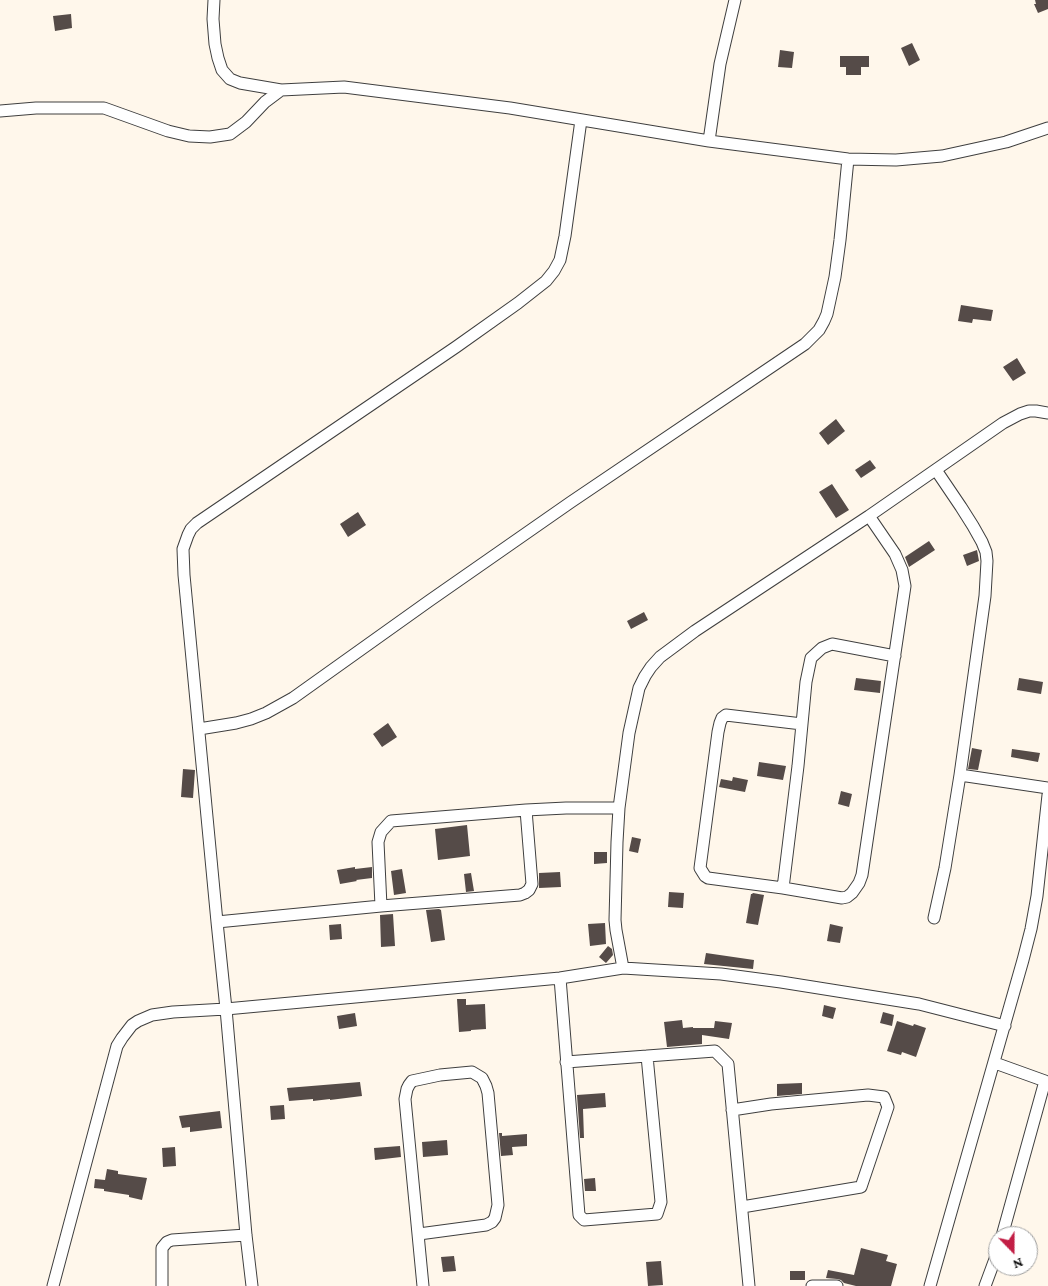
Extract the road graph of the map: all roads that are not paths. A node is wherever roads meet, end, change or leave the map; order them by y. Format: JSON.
{"nodes":[{"id":1,"x":214,"y":0,"type":"edge"},
{"id":2,"x":735,"y":0,"type":"edge"},
{"id":3,"x":281,"y":90,"type":"junction"},
{"id":4,"x":0,"y":111,"type":"edge"},
{"id":5,"x":581,"y":120,"type":"junction"},
{"id":6,"x":1048,"y":128,"type":"edge"},
{"id":7,"x":709,"y":141,"type":"junction"},
{"id":8,"x":848,"y":159,"type":"junction"},
{"id":9,"x":1048,"y":413,"type":"edge"},
{"id":10,"x":936,"y":470,"type":"junction"},
{"id":11,"x":869,"y":516,"type":"junction"},
{"id":12,"x":895,"y":656,"type":"junction"},
{"id":13,"x":802,"y":724,"type":"junction"},
{"id":14,"x":199,"y":729,"type":"junction"},
{"id":15,"x":960,"y":775,"type":"junction"},
{"id":16,"x":1048,"y":788,"type":"edge"},
{"id":17,"x":1048,"y":796,"type":"edge"},
{"id":18,"x":619,"y":808,"type":"junction"},
{"id":19,"x":526,"y":810,"type":"junction"},
{"id":20,"x":1046,"y":834,"type":"edge"},
{"id":21,"x":783,"y":888,"type":"junction"},
{"id":22,"x":382,"y":906,"type":"junction"},
{"id":23,"x":934,"y":918,"type":"dead end"},
{"id":24,"x":217,"y":922,"type":"junction"},
{"id":25,"x":622,"y":968,"type":"junction"},
{"id":26,"x":560,"y":978,"type":"junction"},
{"id":27,"x":226,"y":1009,"type":"junction"},
{"id":28,"x":1005,"y":1026,"type":"junction"},
{"id":29,"x":647,"y":1056,"type":"junction"},
{"id":30,"x":566,"y":1062,"type":"junction"},
{"id":31,"x":995,"y":1063,"type":"junction"},
{"id":32,"x":732,"y":1110,"type":"junction"},
{"id":33,"x":742,"y":1207,"type":"junction"},
{"id":34,"x":1005,"y":1226,"type":"edge"},
{"id":35,"x":419,"y":1234,"type":"junction"},
{"id":36,"x":246,"y":1235,"type":"junction"},
{"id":37,"x":53,"y":1286,"type":"edge"},
{"id":38,"x":162,"y":1286,"type":"edge"},
{"id":39,"x":252,"y":1286,"type":"edge"},
{"id":40,"x":423,"y":1286,"type":"edge"},
{"id":41,"x":749,"y":1286,"type":"edge"},
{"id":42,"x":812,"y":1286,"type":"edge"},
{"id":43,"x":837,"y":1286,"type":"edge"},
{"id":44,"x":930,"y":1286,"type":"edge"}],
"edges":[{"from":1,"to":3,"type":"street"},
{"from":2,"to":7,"type":"street"},
{"from":3,"to":4,"type":"street"},
{"from":3,"to":5,"type":"street"},
{"from":5,"to":7,"type":"street"},
{"from":5,"to":14,"type":"street"},
{"from":6,"to":8,"type":"street"},
{"from":7,"to":8,"type":"street"},
{"from":8,"to":14,"type":"street"},
{"from":9,"to":10,"type":"street"},
{"from":10,"to":11,"type":"street"},
{"from":10,"to":15,"type":"street"},
{"from":11,"to":12,"type":"street"},
{"from":11,"to":18,"type":"street"},
{"from":12,"to":13,"type":"street"},
{"from":12,"to":21,"type":"street"},
{"from":13,"to":21,"type":"street"},
{"from":13,"to":21,"type":"street"},
{"from":14,"to":24,"type":"street"},
{"from":15,"to":16,"type":"street"},
{"from":15,"to":23,"type":"street"},
{"from":17,"to":20,"type":"street"},
{"from":18,"to":19,"type":"street"},
{"from":18,"to":25,"type":"street"},
{"from":19,"to":22,"type":"street"},
{"from":19,"to":22,"type":"street"},
{"from":20,"to":28,"type":"street"},
{"from":22,"to":24,"type":"street"},
{"from":24,"to":27,"type":"street"},
{"from":25,"to":26,"type":"street"},
{"from":25,"to":28,"type":"street"},
{"from":26,"to":27,"type":"street"},
{"from":26,"to":30,"type":"street"},
{"from":27,"to":36,"type":"street"},
{"from":27,"to":37,"type":"street"},
{"from":28,"to":31,"type":"street"},
{"from":29,"to":30,"type":"street"},
{"from":29,"to":30,"type":"street"},
{"from":29,"to":32,"type":"street"},
{"from":31,"to":34,"type":"street"},
{"from":31,"to":44,"type":"street"},
{"from":32,"to":33,"type":"street"},
{"from":32,"to":33,"type":"street"},
{"from":33,"to":41,"type":"street"},
{"from":35,"to":35,"type":"street"},
{"from":35,"to":40,"type":"street"},
{"from":36,"to":38,"type":"street"},
{"from":36,"to":39,"type":"street"},
{"from":42,"to":43,"type":"street"}]}
